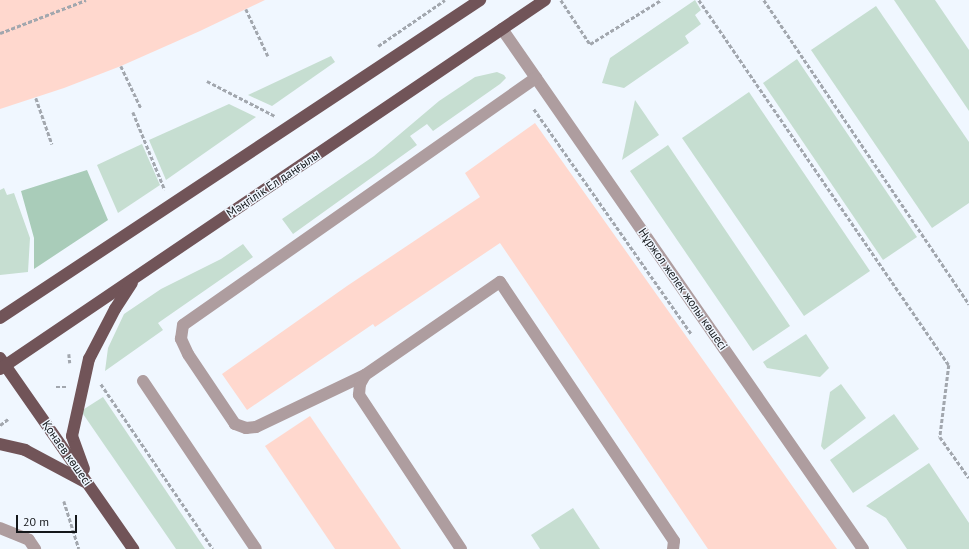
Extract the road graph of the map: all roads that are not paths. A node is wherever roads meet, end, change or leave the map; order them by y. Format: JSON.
{"nodes":[{"id":1,"x":480,"y":0,"type":"edge"},
{"id":2,"x":545,"y":0,"type":"edge"},
{"id":3,"x":502,"y":29,"type":"junction"},
{"id":4,"x":536,"y":78,"type":"junction"},
{"id":5,"x":136,"y":277,"type":"junction"},
{"id":6,"x":0,"y":318,"type":"edge"},
{"id":7,"x":2,"y":364,"type":"edge"},
{"id":8,"x":365,"y":375,"type":"junction"},
{"id":9,"x":143,"y":381,"type":"dead end"},
{"id":10,"x":0,"y":444,"type":"edge"},
{"id":11,"x":90,"y":485,"type":"junction"},
{"id":12,"x":0,"y":528,"type":"edge"},
{"id":13,"x":254,"y":548,"type":"edge"},
{"id":14,"x":35,"y":549,"type":"edge"},
{"id":15,"x":133,"y":549,"type":"edge"},
{"id":16,"x":461,"y":549,"type":"edge"},
{"id":17,"x":673,"y":549,"type":"edge"},
{"id":18,"x":863,"y":549,"type":"edge"}],
"edges":[{"from":1,"to":6,"type":"main road"},
{"from":2,"to":3,"type":"main road","name":"Мәңгілік Ел даңғылы"},
{"from":3,"to":4,"type":"street","name":"Нұржол желек жолы көшесі"},
{"from":3,"to":5,"type":"main road","name":"Мәңгілік Ел даңғылы"},
{"from":4,"to":8,"type":"street"},
{"from":4,"to":18,"type":"street","name":"Нұржол желек жолы көшесі"},
{"from":5,"to":7,"type":"main road","name":"Мәңгілік Ел даңғылы"},
{"from":5,"to":11,"type":"main road"},
{"from":7,"to":11,"type":"main road","name":"Қонаев көшесі"},
{"from":8,"to":16,"type":"street"},
{"from":8,"to":17,"type":"street"},
{"from":9,"to":13,"type":"street"},
{"from":10,"to":11,"type":"main road"},
{"from":11,"to":15,"type":"main road","name":"Қонаев көшесі"},
{"from":12,"to":14,"type":"street"}]}
